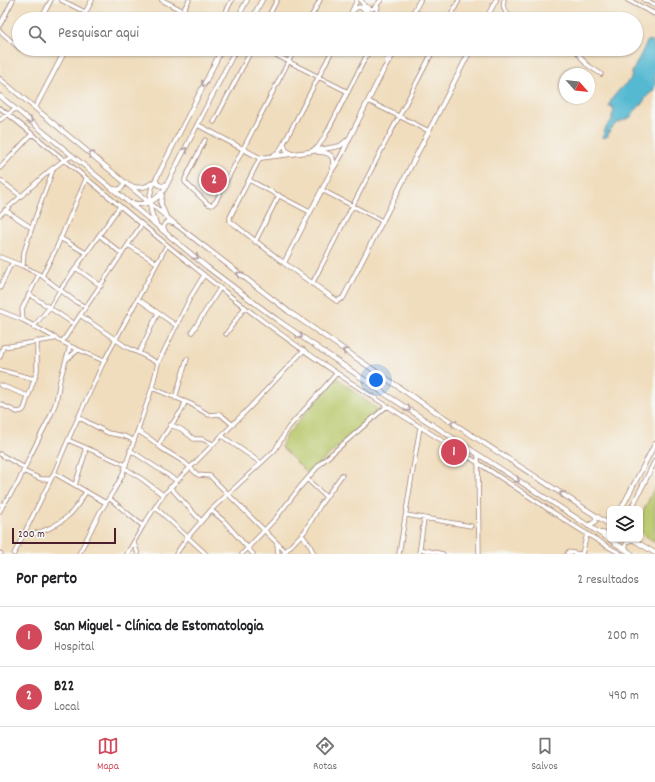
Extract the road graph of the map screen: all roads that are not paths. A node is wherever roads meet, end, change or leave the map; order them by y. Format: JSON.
{"nodes":[{"id":1,"x":13,"y":0,"type":"edge"},
{"id":2,"x":51,"y":0,"type":"edge"},
{"id":3,"x":61,"y":0,"type":"edge"},
{"id":4,"x":92,"y":0,"type":"edge"},
{"id":5,"x":162,"y":0,"type":"edge"},
{"id":6,"x":189,"y":0,"type":"edge"},
{"id":7,"x":232,"y":0,"type":"edge"},
{"id":8,"x":247,"y":0,"type":"edge"},
{"id":9,"x":262,"y":0,"type":"edge"},
{"id":10,"x":277,"y":0,"type":"edge"},
{"id":11,"x":320,"y":0,"type":"edge"},
{"id":12,"x":357,"y":0,"type":"edge"},
{"id":13,"x":361,"y":0,"type":"edge"},
{"id":14,"x":381,"y":0,"type":"edge"},
{"id":15,"x":420,"y":0,"type":"edge"},
{"id":16,"x":459,"y":0,"type":"edge"},
{"id":17,"x":496,"y":0,"type":"edge"},
{"id":18,"x":504,"y":0,"type":"edge"},
{"id":19,"x":628,"y":0,"type":"edge"},
{"id":20,"x":645,"y":0,"type":"edge"},
{"id":21,"x":655,"y":5,"type":"edge"},
{"id":22,"x":364,"y":6,"type":"junction"},
{"id":23,"x":183,"y":11,"type":"joint"},
{"id":24,"x":414,"y":11,"type":"edge"},
{"id":25,"x":45,"y":12,"type":"edge"},
{"id":26,"x":85,"y":12,"type":"joint"},
{"id":27,"x":226,"y":12,"type":"edge"},
{"id":28,"x":241,"y":12,"type":"edge"},
{"id":29,"x":256,"y":12,"type":"edge"},
{"id":30,"x":271,"y":12,"type":"edge"},
{"id":31,"x":314,"y":12,"type":"edge"},
{"id":32,"x":352,"y":12,"type":"joint"},
{"id":33,"x":367,"y":12,"type":"edge"},
{"id":34,"x":367,"y":12,"type":"edge"},
{"id":35,"x":375,"y":12,"type":"edge"},
{"id":36,"x":453,"y":12,"type":"edge"},
{"id":37,"x":490,"y":12,"type":"edge"},
{"id":38,"x":506,"y":12,"type":"edge"},
{"id":39,"x":655,"y":14,"type":"edge"},
{"id":40,"x":0,"y":25,"type":"edge"},
{"id":41,"x":0,"y":31,"type":"edge"},
{"id":42,"x":12,"y":42,"type":"edge"},
{"id":43,"x":62,"y":56,"type":"edge"},
{"id":44,"x":218,"y":56,"type":"edge"},
{"id":45,"x":232,"y":56,"type":"edge"},
{"id":46,"x":248,"y":56,"type":"edge"},
{"id":47,"x":278,"y":56,"type":"edge"},
{"id":48,"x":291,"y":56,"type":"edge"},
{"id":49,"x":330,"y":56,"type":"edge"},
{"id":50,"x":366,"y":56,"type":"edge"},
{"id":51,"x":388,"y":56,"type":"edge"},
{"id":52,"x":392,"y":56,"type":"edge"},
{"id":53,"x":430,"y":56,"type":"edge"},
{"id":54,"x":467,"y":56,"type":"edge"},
{"id":55,"x":581,"y":56,"type":"edge"},
{"id":56,"x":288,"y":61,"type":"junction"},
{"id":57,"x":384,"y":69,"type":"junction"},
{"id":58,"x":601,"y":74,"type":"dead end"},
{"id":59,"x":319,"y":77,"type":"junction"},
{"id":60,"x":0,"y":79,"type":"edge"},
{"id":61,"x":348,"y":92,"type":"junction"},
{"id":62,"x":0,"y":96,"type":"edge"},
{"id":63,"x":368,"y":101,"type":"junction"},
{"id":64,"x":0,"y":108,"type":"edge"},
{"id":65,"x":15,"y":108,"type":"junction"},
{"id":66,"x":35,"y":108,"type":"junction"},
{"id":67,"x":7,"y":114,"type":"junction"},
{"id":68,"x":399,"y":116,"type":"junction"},
{"id":69,"x":0,"y":120,"type":"edge"},
{"id":70,"x":214,"y":122,"type":"dead end"},
{"id":71,"x":198,"y":125,"type":"junction"},
{"id":72,"x":429,"y":132,"type":"junction"},
{"id":73,"x":32,"y":134,"type":"junction"},
{"id":74,"x":351,"y":135,"type":"junction"},
{"id":75,"x":325,"y":136,"type":"junction"},
{"id":76,"x":205,"y":140,"type":"dead end"},
{"id":77,"x":284,"y":143,"type":"junction"},
{"id":78,"x":334,"y":147,"type":"junction"},
{"id":79,"x":243,"y":149,"type":"junction"},
{"id":80,"x":308,"y":152,"type":"junction"},
{"id":81,"x":293,"y":154,"type":"junction"},
{"id":82,"x":73,"y":156,"type":"junction"},
{"id":83,"x":331,"y":156,"type":"junction"},
{"id":84,"x":341,"y":156,"type":"junction"},
{"id":85,"x":270,"y":157,"type":"junction"},
{"id":86,"x":260,"y":158,"type":"junction"},
{"id":87,"x":64,"y":160,"type":"junction"},
{"id":88,"x":54,"y":167,"type":"junction"},
{"id":89,"x":0,"y":168,"type":"edge"},
{"id":90,"x":331,"y":172,"type":"junction"},
{"id":91,"x":156,"y":178,"type":"junction"},
{"id":92,"x":86,"y":179,"type":"junction"},
{"id":93,"x":121,"y":179,"type":"junction"},
{"id":94,"x":0,"y":180,"type":"edge"},
{"id":95,"x":249,"y":180,"type":"junction"},
{"id":96,"x":167,"y":184,"type":"junction"},
{"id":97,"x":129,"y":185,"type":"junction"},
{"id":98,"x":113,"y":188,"type":"junction"},
{"id":99,"x":164,"y":190,"type":"junction"},
{"id":100,"x":322,"y":190,"type":"junction"},
{"id":101,"x":21,"y":196,"type":"junction"},
{"id":102,"x":279,"y":196,"type":"junction"},
{"id":103,"x":129,"y":201,"type":"junction"},
{"id":104,"x":149,"y":202,"type":"junction"},
{"id":105,"x":120,"y":206,"type":"junction"},
{"id":106,"x":353,"y":206,"type":"junction"},
{"id":107,"x":2,"y":212,"type":"edge"},
{"id":108,"x":310,"y":212,"type":"junction"},
{"id":109,"x":168,"y":218,"type":"junction"},
{"id":110,"x":382,"y":222,"type":"junction"},
{"id":111,"x":174,"y":223,"type":"junction"},
{"id":112,"x":142,"y":224,"type":"junction"},
{"id":113,"x":32,"y":228,"type":"junction"},
{"id":114,"x":166,"y":233,"type":"junction"},
{"id":115,"x":99,"y":235,"type":"junction"},
{"id":116,"x":60,"y":238,"type":"junction"},
{"id":117,"x":255,"y":242,"type":"junction"},
{"id":118,"x":128,"y":245,"type":"junction"},
{"id":119,"x":167,"y":245,"type":"junction"},
{"id":120,"x":86,"y":253,"type":"junction"},
{"id":121,"x":122,"y":254,"type":"junction"},
{"id":122,"x":0,"y":258,"type":"edge"},
{"id":123,"x":12,"y":263,"type":"junction"},
{"id":124,"x":284,"y":263,"type":"junction"},
{"id":125,"x":157,"y":264,"type":"junction"},
{"id":126,"x":23,"y":266,"type":"junction"},
{"id":127,"x":76,"y":268,"type":"junction"},
{"id":128,"x":40,"y":275,"type":"junction"},
{"id":129,"x":204,"y":275,"type":"junction"},
{"id":130,"x":312,"y":284,"type":"junction"},
{"id":131,"x":101,"y":286,"type":"junction"},
{"id":132,"x":0,"y":287,"type":"edge"},
{"id":133,"x":220,"y":288,"type":"junction"},
{"id":134,"x":60,"y":290,"type":"junction"},
{"id":135,"x":29,"y":294,"type":"junction"},
{"id":136,"x":138,"y":299,"type":"junction"},
{"id":137,"x":50,"y":307,"type":"junction"},
{"id":138,"x":86,"y":307,"type":"junction"},
{"id":139,"x":245,"y":307,"type":"junction"},
{"id":140,"x":0,"y":311,"type":"edge"},
{"id":141,"x":158,"y":313,"type":"junction"},
{"id":142,"x":80,"y":315,"type":"junction"},
{"id":143,"x":23,"y":320,"type":"junction"},
{"id":144,"x":74,"y":324,"type":"junction"},
{"id":145,"x":177,"y":326,"type":"junction"},
{"id":146,"x":33,"y":327,"type":"junction"},
{"id":147,"x":192,"y":332,"type":"dead end"},
{"id":148,"x":226,"y":334,"type":"dead end"},
{"id":149,"x":55,"y":339,"type":"junction"},
{"id":150,"x":116,"y":340,"type":"junction"},
{"id":151,"x":37,"y":341,"type":"junction"},
{"id":152,"x":62,"y":342,"type":"junction"},
{"id":153,"x":70,"y":346,"type":"junction"},
{"id":154,"x":2,"y":347,"type":"edge"},
{"id":155,"x":78,"y":350,"type":"junction"},
{"id":156,"x":304,"y":350,"type":"junction"},
{"id":157,"x":139,"y":353,"type":"junction"},
{"id":158,"x":0,"y":356,"type":"edge"},
{"id":159,"x":187,"y":359,"type":"dead end"},
{"id":160,"x":66,"y":360,"type":"junction"},
{"id":161,"x":104,"y":361,"type":"junction"},
{"id":162,"x":158,"y":363,"type":"junction"},
{"id":163,"x":0,"y":370,"type":"edge"},
{"id":164,"x":337,"y":373,"type":"junction"},
{"id":165,"x":35,"y":379,"type":"junction"},
{"id":166,"x":0,"y":385,"type":"edge"},
{"id":167,"x":152,"y":388,"type":"junction"},
{"id":168,"x":28,"y":396,"type":"junction"},
{"id":169,"x":175,"y":398,"type":"junction"},
{"id":170,"x":185,"y":402,"type":"junction"},
{"id":171,"x":0,"y":404,"type":"edge"},
{"id":172,"x":387,"y":406,"type":"junction"},
{"id":173,"x":78,"y":417,"type":"junction"},
{"id":174,"x":170,"y":425,"type":"junction"},
{"id":175,"x":233,"y":425,"type":"junction"},
{"id":176,"x":420,"y":427,"type":"junction"},
{"id":177,"x":138,"y":431,"type":"junction"},
{"id":178,"x":222,"y":436,"type":"junction"},
{"id":179,"x":68,"y":440,"type":"junction"},
{"id":180,"x":134,"y":440,"type":"junction"},
{"id":181,"x":213,"y":444,"type":"junction"},
{"id":182,"x":655,"y":444,"type":"edge"},
{"id":183,"x":158,"y":446,"type":"junction"},
{"id":184,"x":85,"y":448,"type":"junction"},
{"id":185,"x":130,"y":450,"type":"junction"},
{"id":186,"x":0,"y":454,"type":"edge"},
{"id":187,"x":478,"y":455,"type":"junction"},
{"id":188,"x":655,"y":462,"type":"edge"},
{"id":189,"x":261,"y":463,"type":"junction"},
{"id":190,"x":477,"y":463,"type":"junction"},
{"id":191,"x":125,"y":467,"type":"junction"},
{"id":192,"x":191,"y":468,"type":"junction"},
{"id":193,"x":24,"y":470,"type":"junction"},
{"id":194,"x":54,"y":473,"type":"junction"},
{"id":195,"x":342,"y":475,"type":"dead end"},
{"id":196,"x":51,"y":479,"type":"junction"},
{"id":197,"x":307,"y":479,"type":"junction"},
{"id":198,"x":177,"y":481,"type":"junction"},
{"id":199,"x":74,"y":485,"type":"junction"},
{"id":200,"x":170,"y":487,"type":"junction"},
{"id":201,"x":86,"y":492,"type":"junction"},
{"id":202,"x":228,"y":494,"type":"junction"},
{"id":203,"x":162,"y":495,"type":"junction"},
{"id":204,"x":326,"y":497,"type":"junction"},
{"id":205,"x":109,"y":498,"type":"junction"},
{"id":206,"x":106,"y":503,"type":"junction"},
{"id":207,"x":1,"y":504,"type":"edge"},
{"id":208,"x":623,"y":506,"type":"edge"},
{"id":209,"x":633,"y":506,"type":"edge"},
{"id":210,"x":155,"y":507,"type":"junction"},
{"id":211,"x":211,"y":510,"type":"junction"},
{"id":212,"x":0,"y":511,"type":"edge"},
{"id":213,"x":406,"y":515,"type":"junction"},
{"id":214,"x":594,"y":515,"type":"junction"},
{"id":215,"x":599,"y":518,"type":"junction"},
{"id":216,"x":424,"y":519,"type":"junction"},
{"id":217,"x":607,"y":520,"type":"edge"},
{"id":218,"x":201,"y":521,"type":"junction"},
{"id":219,"x":607,"y":523,"type":"edge"},
{"id":220,"x":143,"y":526,"type":"junction"},
{"id":221,"x":471,"y":526,"type":"dead end"},
{"id":222,"x":588,"y":526,"type":"junction"},
{"id":223,"x":264,"y":530,"type":"junction"},
{"id":224,"x":597,"y":532,"type":"junction"},
{"id":225,"x":25,"y":534,"type":"junction"},
{"id":226,"x":587,"y":534,"type":"junction"},
{"id":227,"x":607,"y":534,"type":"edge"},
{"id":228,"x":302,"y":535,"type":"junction"},
{"id":229,"x":187,"y":538,"type":"junction"},
{"id":230,"x":134,"y":542,"type":"junction"},
{"id":231,"x":617,"y":542,"type":"edge"},
{"id":232,"x":627,"y":542,"type":"edge"},
{"id":233,"x":638,"y":542,"type":"edge"},
{"id":234,"x":252,"y":543,"type":"junction"},
{"id":235,"x":276,"y":543,"type":"junction"},
{"id":236,"x":248,"y":548,"type":"junction"},
{"id":237,"x":622,"y":548,"type":"junction"},
{"id":238,"x":420,"y":549,"type":"junction"},
{"id":239,"x":627,"y":551,"type":"junction"},
{"id":240,"x":284,"y":553,"type":"edge"},
{"id":241,"x":655,"y":553,"type":"edge"},
{"id":242,"x":14,"y":554,"type":"edge"},
{"id":243,"x":79,"y":554,"type":"edge"},
{"id":244,"x":128,"y":554,"type":"edge"},
{"id":245,"x":138,"y":554,"type":"edge"},
{"id":246,"x":176,"y":554,"type":"edge"},
{"id":247,"x":206,"y":554,"type":"edge"},
{"id":248,"x":242,"y":554,"type":"edge"},
{"id":249,"x":253,"y":554,"type":"edge"},
{"id":250,"x":278,"y":554,"type":"edge"},
{"id":251,"x":314,"y":554,"type":"edge"},
{"id":252,"x":399,"y":554,"type":"edge"},
{"id":253,"x":419,"y":554,"type":"edge"},
{"id":254,"x":443,"y":554,"type":"edge"},
{"id":255,"x":479,"y":554,"type":"edge"},
{"id":256,"x":567,"y":554,"type":"edge"},
{"id":257,"x":581,"y":554,"type":"edge"},
{"id":258,"x":619,"y":554,"type":"edge"},
{"id":259,"x":632,"y":554,"type":"edge"}],
"edges":[{"from":1,"to":40,"type":"street"},
{"from":2,"to":25,"type":"street"},
{"from":3,"to":26,"type":"street"},
{"from":4,"to":26,"type":"street"},
{"from":5,"to":23,"type":"street"},
{"from":6,"to":23,"type":"street"},
{"from":7,"to":27,"type":"street"},
{"from":8,"to":28,"type":"street"},
{"from":9,"to":29,"type":"street"},
{"from":10,"to":30,"type":"street"},
{"from":11,"to":31,"type":"street"},
{"from":12,"to":32,"type":"street"},
{"from":13,"to":22,"type":"street"},
{"from":14,"to":22,"type":"street"},
{"from":14,"to":35,"type":"street"},
{"from":15,"to":24,"type":"street"},
{"from":16,"to":36,"type":"street"},
{"from":17,"to":37,"type":"street"},
{"from":18,"to":38,"type":"street"},
{"from":19,"to":39,"type":"street"},
{"from":20,"to":21,"type":"street"},
{"from":22,"to":34,"type":"street"},
{"from":32,"to":33,"type":"street"},
{"from":41,"to":42,"type":"street"},
{"from":43,"to":66,"type":"street"},
{"from":44,"to":91,"type":"street","one_way":true},
{"from":45,"to":71,"type":"street"},
{"from":46,"to":70,"type":"street"},
{"from":47,"to":56,"type":"street"},
{"from":48,"to":56,"type":"street"},
{"from":49,"to":59,"type":"street"},
{"from":50,"to":61,"type":"street"},
{"from":51,"to":57,"type":"street"},
{"from":52,"to":57,"type":"street"},
{"from":53,"to":68,"type":"street"},
{"from":54,"to":72,"type":"street"},
{"from":55,"to":58,"type":"street"},
{"from":56,"to":59,"type":"street"},
{"from":56,"to":79,"type":"street"},
{"from":57,"to":63,"type":"street"},
{"from":59,"to":61,"type":"street"},
{"from":59,"to":77,"type":"street"},
{"from":60,"to":66,"type":"street"},
{"from":61,"to":75,"type":"street"},
{"from":62,"to":65,"type":"street"},
{"from":63,"to":68,"type":"street"},
{"from":63,"to":74,"type":"street"},
{"from":64,"to":67,"type":"street"},
{"from":65,"to":67,"type":"street"},
{"from":65,"to":82,"type":"street","one_way":true},
{"from":93,"to":66,"type":"street","one_way":true},
{"from":67,"to":69,"type":"street"},
{"from":67,"to":73,"type":"street"},
{"from":68,"to":72,"type":"street"},
{"from":68,"to":106,"type":"street"},
{"from":71,"to":79,"type":"street"},
{"from":96,"to":71,"type":"street","one_way":true},
{"from":72,"to":110,"type":"street"},
{"from":73,"to":87,"type":"street"},
{"from":73,"to":89,"type":"street"},
{"from":74,"to":78,"type":"street"},
{"from":74,"to":84,"type":"street"},
{"from":75,"to":78,"type":"street"},
{"from":75,"to":80,"type":"street"},
{"from":76,"to":79,"type":"street"},
{"from":77,"to":81,"type":"street"},
{"from":77,"to":85,"type":"street"},
{"from":78,"to":80,"type":"street"},
{"from":78,"to":83,"type":"street"},
{"from":78,"to":84,"type":"street"},
{"from":79,"to":86,"type":"street"},
{"from":80,"to":81,"type":"street"},
{"from":80,"to":83,"type":"street"},
{"from":81,"to":85,"type":"street"},
{"from":82,"to":87,"type":"street"},
{"from":82,"to":98,"type":"street"},
{"from":83,"to":84,"type":"street"},
{"from":83,"to":90,"type":"street"},
{"from":84,"to":90,"type":"street"},
{"from":85,"to":86,"type":"street"},
{"from":86,"to":95,"type":"street"},
{"from":87,"to":88,"type":"street"},
{"from":87,"to":92,"type":"street"},
{"from":88,"to":101,"type":"street"},
{"from":88,"to":113,"type":"street"},
{"from":90,"to":100,"type":"street"},
{"from":91,"to":96,"type":"street"},
{"from":91,"to":97,"type":"street"},
{"from":91,"to":104,"type":"street"},
{"from":92,"to":105,"type":"street"},
{"from":92,"to":116,"type":"street"},
{"from":93,"to":97,"type":"street"},
{"from":93,"to":98,"type":"street"},
{"from":94,"to":101,"type":"street"},
{"from":95,"to":102,"type":"street"},
{"from":95,"to":117,"type":"street"},
{"from":96,"to":99,"type":"street"},
{"from":97,"to":104,"type":"street"},
{"from":98,"to":103,"type":"street"},
{"from":99,"to":104,"type":"street"},
{"from":99,"to":109,"type":"street"},
{"from":100,"to":106,"type":"street"},
{"from":100,"to":108,"type":"street"},
{"from":101,"to":107,"type":"street"},
{"from":102,"to":108,"type":"street"},
{"from":102,"to":117,"type":"street"},
{"from":103,"to":104,"type":"street"},
{"from":103,"to":114,"type":"street"},
{"from":104,"to":109,"type":"street"},
{"from":104,"to":114,"type":"street"},
{"from":105,"to":112,"type":"street"},
{"from":105,"to":115,"type":"street"},
{"from":106,"to":110,"type":"street"},
{"from":106,"to":130,"type":"street"},
{"from":107,"to":113,"type":"street"},
{"from":108,"to":124,"type":"street"},
{"from":109,"to":111,"type":"street"},
{"from":110,"to":130,"type":"street"},
{"from":111,"to":114,"type":"street"},
{"from":214,"to":111,"type":"street","one_way":true},
{"from":112,"to":118,"type":"street"},
{"from":112,"to":119,"type":"street"},
{"from":113,"to":126,"type":"street"},
{"from":114,"to":187,"type":"street","one_way":true},
{"from":115,"to":120,"type":"street"},
{"from":115,"to":121,"type":"street"},
{"from":116,"to":120,"type":"street"},
{"from":116,"to":128,"type":"street"},
{"from":117,"to":124,"type":"street"},
{"from":118,"to":121,"type":"street"},
{"from":118,"to":125,"type":"street"},
{"from":119,"to":125,"type":"street"},
{"from":119,"to":129,"type":"street"},
{"from":120,"to":127,"type":"street"},
{"from":121,"to":131,"type":"street"},
{"from":122,"to":123,"type":"street"},
{"from":123,"to":126,"type":"street"},
{"from":123,"to":132,"type":"street"},
{"from":124,"to":130,"type":"street"},
{"from":125,"to":136,"type":"street"},
{"from":126,"to":128,"type":"street"},
{"from":127,"to":131,"type":"street"},
{"from":127,"to":134,"type":"street"},
{"from":128,"to":134,"type":"street"},
{"from":128,"to":135,"type":"street"},
{"from":129,"to":133,"type":"street"},
{"from":129,"to":145,"type":"street"},
{"from":131,"to":138,"type":"street"},
{"from":133,"to":139,"type":"street"},
{"from":133,"to":147,"type":"street"},
{"from":134,"to":137,"type":"street"},
{"from":134,"to":138,"type":"street"},
{"from":135,"to":137,"type":"street"},
{"from":135,"to":143,"type":"street"},
{"from":136,"to":141,"type":"street"},
{"from":136,"to":150,"type":"street"},
{"from":137,"to":144,"type":"street"},
{"from":137,"to":146,"type":"street"},
{"from":138,"to":142,"type":"street"},
{"from":139,"to":148,"type":"street"},
{"from":139,"to":156,"type":"street"},
{"from":140,"to":143,"type":"street"},
{"from":141,"to":145,"type":"street"},
{"from":141,"to":157,"type":"street"},
{"from":142,"to":144,"type":"street"},
{"from":142,"to":150,"type":"street"},
{"from":143,"to":146,"type":"street"},
{"from":144,"to":152,"type":"street"},
{"from":145,"to":162,"type":"street"},
{"from":146,"to":149,"type":"street"},
{"from":149,"to":151,"type":"street"},
{"from":149,"to":152,"type":"street"},
{"from":150,"to":157,"type":"street"},
{"from":150,"to":161,"type":"street"},
{"from":151,"to":154,"type":"street"},
{"from":151,"to":165,"type":"street"},
{"from":152,"to":153,"type":"street"},
{"from":153,"to":155,"type":"street"},
{"from":153,"to":160,"type":"street"},
{"from":154,"to":158,"type":"street"},
{"from":155,"to":160,"type":"street"},
{"from":155,"to":161,"type":"street"},
{"from":156,"to":164,"type":"street"},
{"from":156,"to":175,"type":"street"},
{"from":157,"to":162,"type":"street"},
{"from":159,"to":169,"type":"street"},
{"from":160,"to":193,"type":"street"},
{"from":161,"to":173,"type":"street"},
{"from":162,"to":167,"type":"street"},
{"from":163,"to":165,"type":"street"},
{"from":164,"to":172,"type":"street"},
{"from":164,"to":189,"type":"street"},
{"from":165,"to":168,"type":"street"},
{"from":166,"to":168,"type":"street"},
{"from":167,"to":169,"type":"street"},
{"from":167,"to":177,"type":"street"},
{"from":168,"to":171,"type":"street"},
{"from":169,"to":170,"type":"street"},
{"from":170,"to":174,"type":"street"},
{"from":170,"to":175,"type":"street"},
{"from":172,"to":176,"type":"street"},
{"from":172,"to":197,"type":"street"},
{"from":173,"to":179,"type":"street"},
{"from":173,"to":180,"type":"street"},
{"from":174,"to":181,"type":"street"},
{"from":174,"to":183,"type":"street"},
{"from":175,"to":178,"type":"street"},
{"from":176,"to":190,"type":"street"},
{"from":176,"to":213,"type":"street"},
{"from":177,"to":180,"type":"street"},
{"from":177,"to":183,"type":"street"},
{"from":178,"to":181,"type":"street"},
{"from":178,"to":189,"type":"street"},
{"from":179,"to":184,"type":"street"},
{"from":179,"to":194,"type":"street"},
{"from":180,"to":185,"type":"street"},
{"from":181,"to":192,"type":"street"},
{"from":182,"to":208,"type":"street"},
{"from":183,"to":192,"type":"street"},
{"from":184,"to":191,"type":"street"},
{"from":184,"to":199,"type":"street"},
{"from":185,"to":191,"type":"street"},
{"from":185,"to":198,"type":"street"},
{"from":186,"to":193,"type":"street"},
{"from":187,"to":190,"type":"street"},
{"from":187,"to":222,"type":"street","one_way":true},
{"from":188,"to":209,"type":"street"},
{"from":189,"to":202,"type":"street"},
{"from":190,"to":226,"type":"street"},
{"from":190,"to":255,"type":"street"},
{"from":191,"to":203,"type":"street"},
{"from":191,"to":205,"type":"street"},
{"from":192,"to":198,"type":"street"},
{"from":192,"to":202,"type":"street"},
{"from":193,"to":196,"type":"street"},
{"from":193,"to":207,"type":"street"},
{"from":194,"to":196,"type":"street"},
{"from":194,"to":199,"type":"street"},
{"from":195,"to":204,"type":"street"},
{"from":196,"to":225,"type":"street"},
{"from":197,"to":204,"type":"street"},
{"from":197,"to":223,"type":"street"},
{"from":198,"to":200,"type":"street"},
{"from":199,"to":201,"type":"street"},
{"from":200,"to":203,"type":"street"},
{"from":200,"to":218,"type":"street"},
{"from":201,"to":206,"type":"street"},
{"from":201,"to":225,"type":"street"},
{"from":202,"to":211,"type":"street"},
{"from":202,"to":223,"type":"street"},
{"from":203,"to":210,"type":"street"},
{"from":204,"to":228,"type":"street"},
{"from":205,"to":206,"type":"street"},
{"from":205,"to":220,"type":"street"},
{"from":206,"to":243,"type":"street"},
{"from":207,"to":212,"type":"street"},
{"from":210,"to":220,"type":"street"},
{"from":210,"to":229,"type":"street"},
{"from":211,"to":218,"type":"street"},
{"from":211,"to":236,"type":"street"},
{"from":213,"to":216,"type":"street"},
{"from":213,"to":252,"type":"street"},
{"from":214,"to":215,"type":"street"},
{"from":214,"to":222,"type":"street"},
{"from":215,"to":217,"type":"street"},
{"from":215,"to":219,"type":"street"},
{"from":216,"to":221,"type":"street"},
{"from":216,"to":238,"type":"street"},
{"from":218,"to":229,"type":"street"},
{"from":220,"to":230,"type":"street"},
{"from":222,"to":224,"type":"street"},
{"from":223,"to":234,"type":"street"},
{"from":223,"to":235,"type":"street"},
{"from":224,"to":227,"type":"street"},
{"from":224,"to":237,"type":"street"},
{"from":225,"to":242,"type":"street"},
{"from":226,"to":257,"type":"street"},
{"from":226,"to":258,"type":"street"},
{"from":228,"to":240,"type":"street"},
{"from":228,"to":251,"type":"street"},
{"from":229,"to":246,"type":"street"},
{"from":229,"to":247,"type":"street"},
{"from":230,"to":244,"type":"street"},
{"from":230,"to":245,"type":"street"},
{"from":231,"to":237,"type":"street"},
{"from":232,"to":239,"type":"street"},
{"from":233,"to":241,"type":"street"},
{"from":234,"to":236,"type":"street"},
{"from":234,"to":249,"type":"street"},
{"from":235,"to":240,"type":"street"},
{"from":235,"to":250,"type":"street"},
{"from":236,"to":248,"type":"street"},
{"from":236,"to":249,"type":"street"},
{"from":237,"to":239,"type":"street"},
{"from":238,"to":253,"type":"street"},
{"from":238,"to":254,"type":"street"},
{"from":239,"to":259,"type":"street"},
{"from":256,"to":257,"type":"street"}]}
